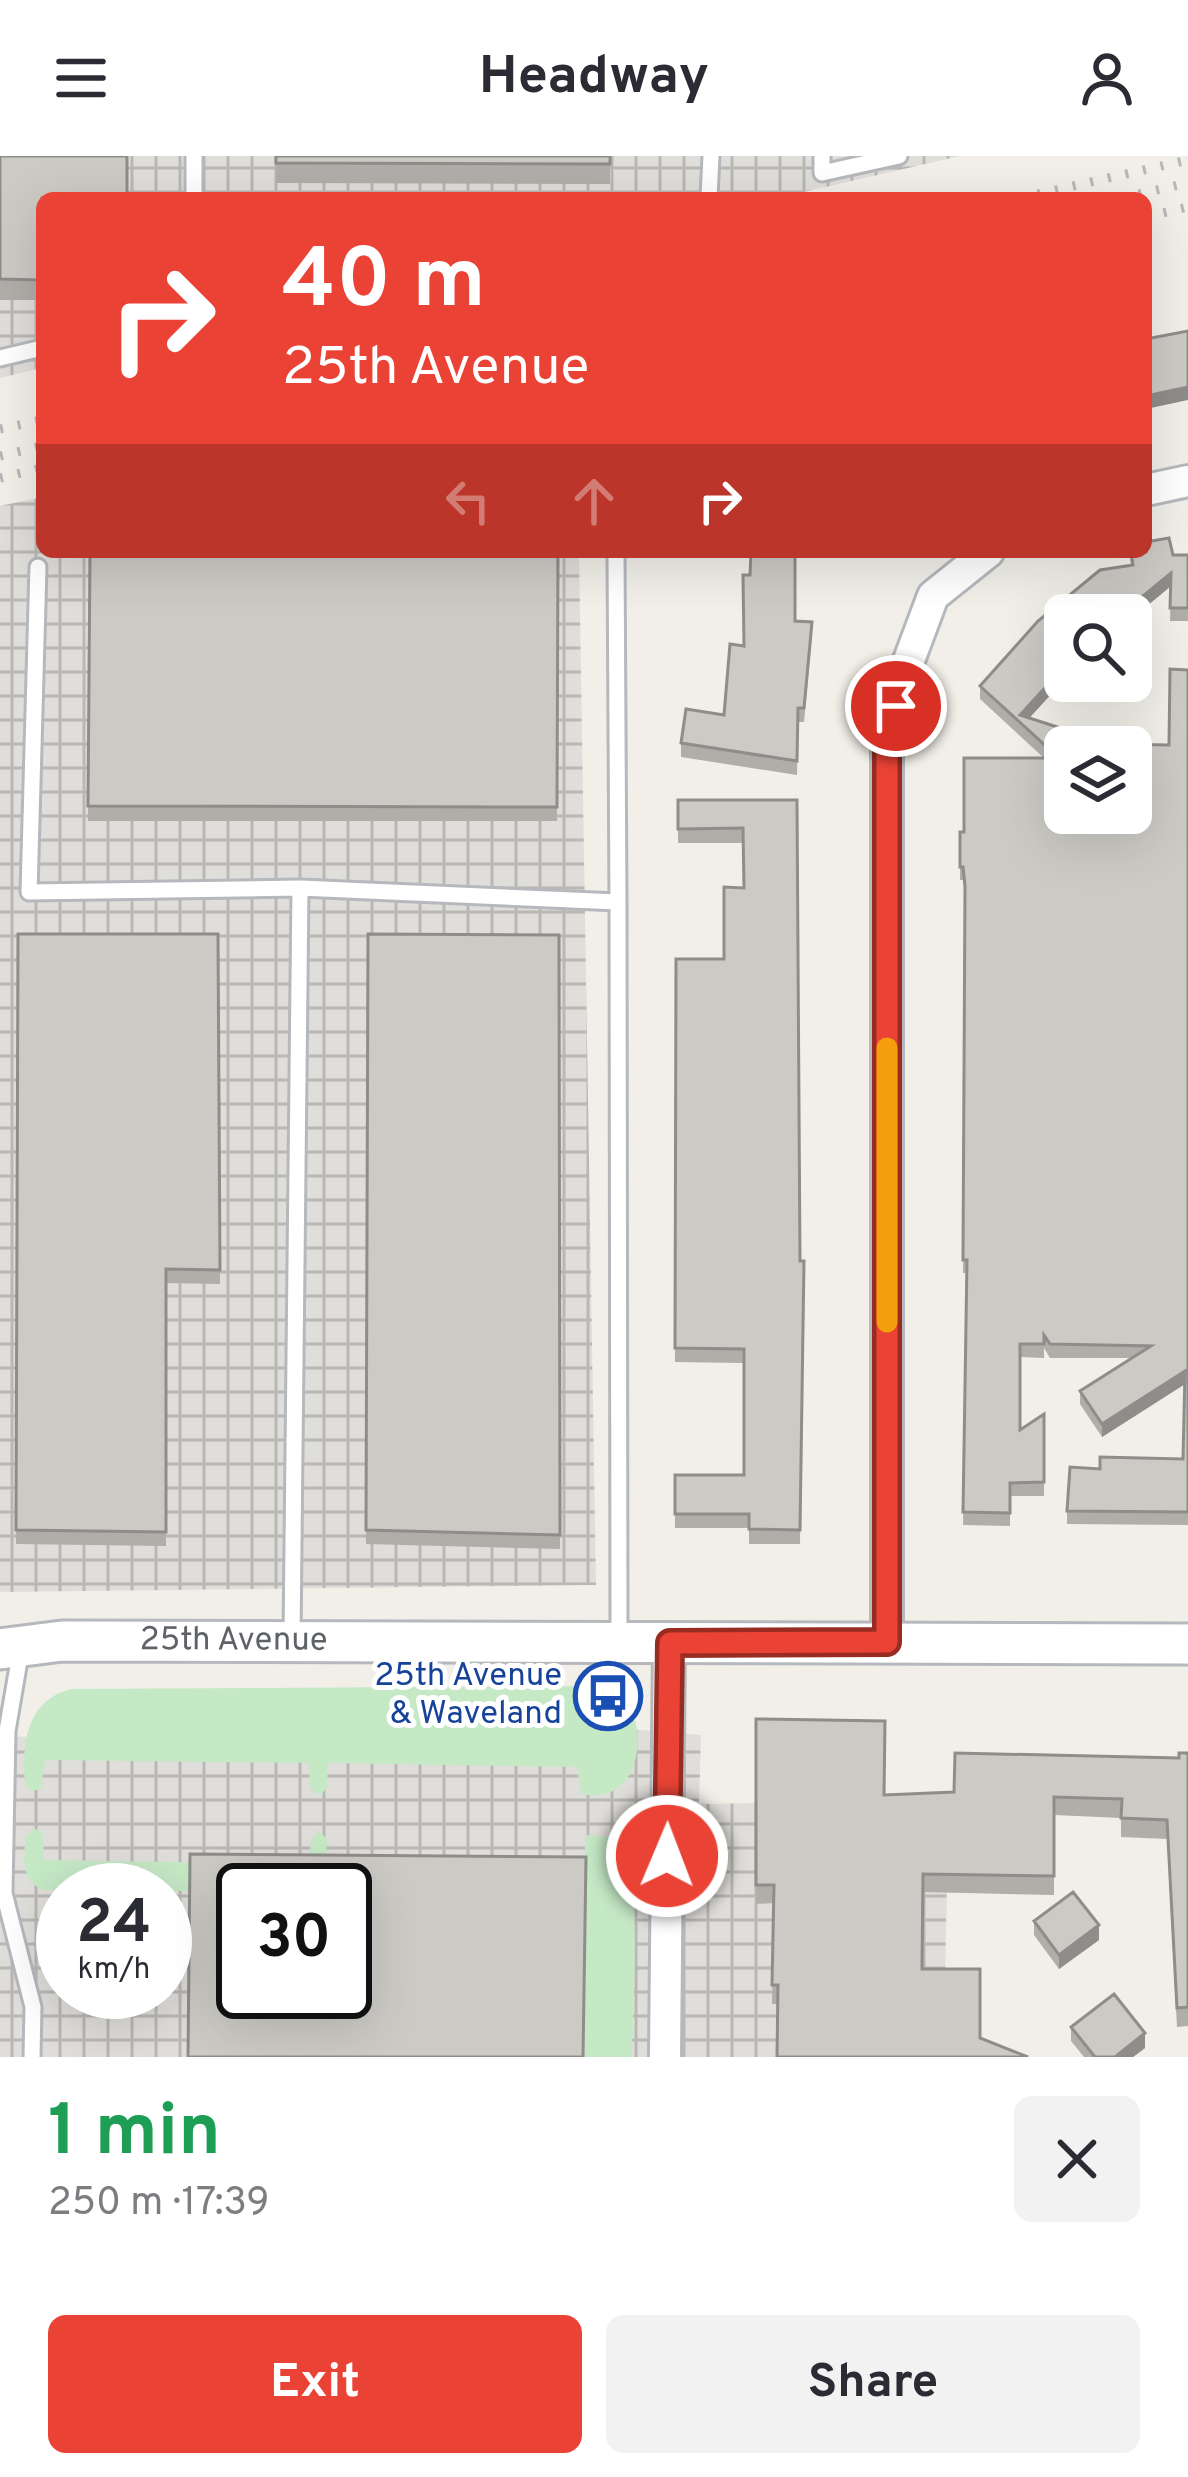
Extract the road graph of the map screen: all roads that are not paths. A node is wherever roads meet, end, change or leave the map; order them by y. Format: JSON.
{"nodes":[{"id":1,"x":194,"y":156,"type":"edge"},
{"id":2,"x":710,"y":156,"type":"edge"},
{"id":3,"x":822,"y":156,"type":"edge"},
{"id":4,"x":899,"y":156,"type":"edge"},
{"id":5,"x":194,"y":192,"type":"edge"},
{"id":6,"x":709,"y":192,"type":"edge"},
{"id":7,"x":36,"y":349,"type":"edge"},
{"id":8,"x":0,"y":358,"type":"edge"},
{"id":9,"x":1188,"y":481,"type":"edge"},
{"id":10,"x":1152,"y":489,"type":"edge"},
{"id":11,"x":616,"y":558,"type":"edge"},
{"id":12,"x":980,"y":558,"type":"edge"},
{"id":13,"x":38,"y":567,"type":"dead end"},
{"id":14,"x":301,"y":888,"type":"junction"},
{"id":15,"x":618,"y":902,"type":"junction"},
{"id":16,"x":292,"y":1642,"type":"junction"},
{"id":17,"x":887,"y":1642,"type":"junction"},
{"id":18,"x":619,"y":1643,"type":"junction"},
{"id":19,"x":670,"y":1643,"type":"junction"},
{"id":20,"x":1188,"y":1643,"type":"edge"},
{"id":21,"x":11,"y":1647,"type":"edge"},
{"id":22,"x":32,"y":2057,"type":"edge"},
{"id":23,"x":665,"y":2057,"type":"edge"}],
"edges":[{"from":1,"to":5,"type":"lane"},
{"from":2,"to":6,"type":"lane"},
{"from":3,"to":4,"type":"lane"},
{"from":7,"to":8,"type":"lane"},
{"from":9,"to":10,"type":"street"},
{"from":11,"to":15,"type":"lane"},
{"from":12,"to":17,"type":"street"},
{"from":13,"to":14,"type":"lane"},
{"from":14,"to":15,"type":"lane"},
{"from":14,"to":16,"type":"lane"},
{"from":15,"to":18,"type":"lane"},
{"from":16,"to":18,"type":"street","name":"25th Avenue"},
{"from":16,"to":21,"type":"street","name":"25th Avenue"},
{"from":17,"to":19,"type":"street","name":"25th Avenue"},
{"from":17,"to":20,"type":"street","name":"25th Avenue"},
{"from":18,"to":19,"type":"street","name":"25th Avenue"},
{"from":19,"to":23,"type":"street"},
{"from":21,"to":22,"type":"lane"}]}
